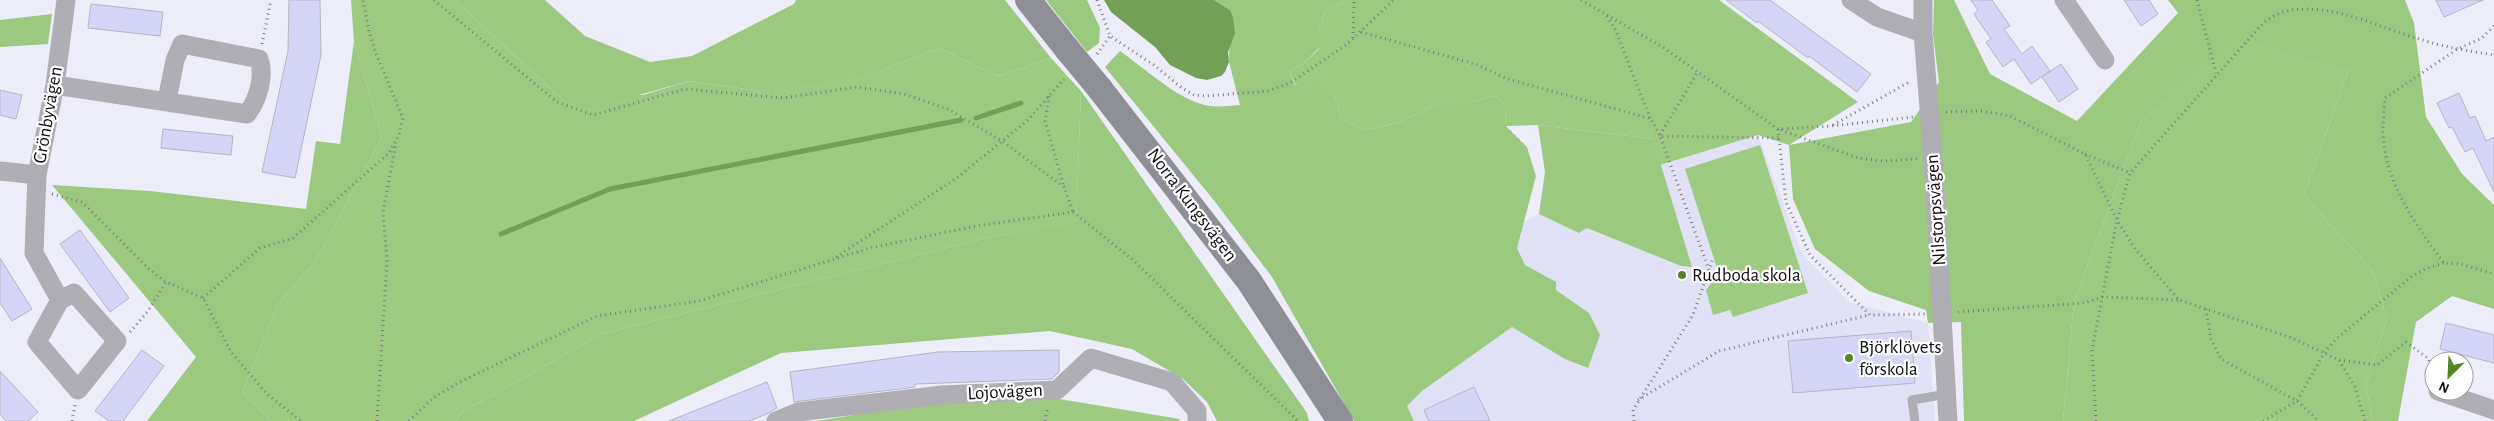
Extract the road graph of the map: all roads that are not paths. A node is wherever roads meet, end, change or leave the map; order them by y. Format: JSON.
{"nodes":[{"id":1,"x":66,"y":0,"type":"edge"},
{"id":2,"x":1028,"y":0,"type":"edge"},
{"id":3,"x":1851,"y":0,"type":"edge"},
{"id":4,"x":1923,"y":0,"type":"edge"},
{"id":5,"x":2064,"y":0,"type":"edge"},
{"id":6,"x":1923,"y":33,"type":"junction"},
{"id":7,"x":2105,"y":60,"type":"dead end"},
{"id":8,"x":55,"y":85,"type":"junction"},
{"id":9,"x":167,"y":100,"type":"junction"},
{"id":10,"x":0,"y":171,"type":"edge"},
{"id":11,"x":37,"y":184,"type":"junction"},
{"id":12,"x":60,"y":300,"type":"junction"},
{"id":13,"x":1948,"y":394,"type":"junction"},
{"id":14,"x":2467,"y":401,"type":"edge"},
{"id":15,"x":2494,"y":410,"type":"edge"},
{"id":16,"x":776,"y":421,"type":"edge"},
{"id":17,"x":1197,"y":421,"type":"edge"},
{"id":18,"x":1340,"y":421,"type":"edge"},
{"id":19,"x":1915,"y":421,"type":"edge"},
{"id":20,"x":1948,"y":421,"type":"edge"}],
"edges":[{"from":1,"to":8,"type":"street","name":"Grönbyvägen"},
{"from":2,"to":18,"type":"main road","name":"Norra Kungsvägen","bridge":true},
{"from":3,"to":6,"type":"street"},
{"from":4,"to":6,"type":"street","name":"Nilstorpsvägen"},
{"from":5,"to":7,"type":"street"},
{"from":6,"to":13,"type":"street","name":"Nilstorpsvägen"},
{"from":8,"to":9,"type":"street"},
{"from":8,"to":11,"type":"street","name":"Grönbyvägen"},
{"from":9,"to":9,"type":"street"},
{"from":10,"to":11,"type":"street"},
{"from":11,"to":12,"type":"street","name":"Grönbyvägen"},
{"from":12,"to":12,"type":"street"},
{"from":13,"to":19,"type":"lane"},
{"from":13,"to":20,"type":"street","name":"Nilstorpsvägen"},
{"from":14,"to":15,"type":"street"},
{"from":16,"to":17,"type":"street","name":"Lojovägen"}]}
